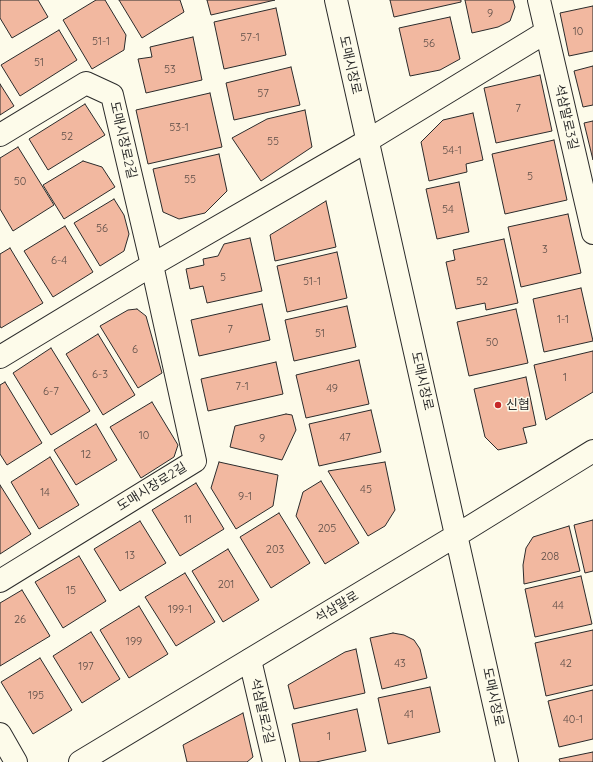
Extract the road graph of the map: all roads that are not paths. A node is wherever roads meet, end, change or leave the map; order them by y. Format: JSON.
{"nodes":[{"id":1,"x":336,"y":0,"type":"edge"},
{"id":2,"x":539,"y":0,"type":"edge"},
{"id":3,"x":546,"y":32,"type":"junction"},
{"id":4,"x":0,"y":135,"type":"edge"},
{"id":5,"x":367,"y":140,"type":"junction"},
{"id":6,"x":592,"y":220,"type":"edge"},
{"id":7,"x":152,"y":265,"type":"junction"},
{"id":8,"x":0,"y":357,"type":"edge"},
{"id":9,"x":593,"y":451,"type":"edge"},
{"id":10,"x":457,"y":535,"type":"junction"},
{"id":11,"x":0,"y":581,"type":"edge"},
{"id":12,"x":250,"y":660,"type":"junction"},
{"id":13,"x":0,"y":734,"type":"edge"},
{"id":14,"x":16,"y":762,"type":"edge"},
{"id":15,"x":80,"y":762,"type":"edge"},
{"id":16,"x":274,"y":762,"type":"edge"},
{"id":17,"x":507,"y":762,"type":"edge"}],
"edges":[{"from":1,"to":5,"type":"street","name":"도매시장로"},
{"from":2,"to":3,"type":"street","name":"석삼말로3길"},
{"from":3,"to":5,"type":"street"},
{"from":3,"to":6,"type":"street","name":"석삼말로3길"},
{"from":4,"to":7,"type":"street","name":"도매시장로2길"},
{"from":5,"to":7,"type":"street"},
{"from":5,"to":10,"type":"street","name":"도매시장로"},
{"from":7,"to":8,"type":"street"},
{"from":7,"to":11,"type":"street","name":"도매시장로2길"},
{"from":9,"to":10,"type":"street","name":"석삼말로"},
{"from":10,"to":12,"type":"street","name":"석삼말로"},
{"from":10,"to":17,"type":"street","name":"도매시장로"},
{"from":12,"to":15,"type":"street","name":"석삼말로"},
{"from":12,"to":16,"type":"street","name":"석삼말로2길"},
{"from":13,"to":14,"type":"street"}]}
